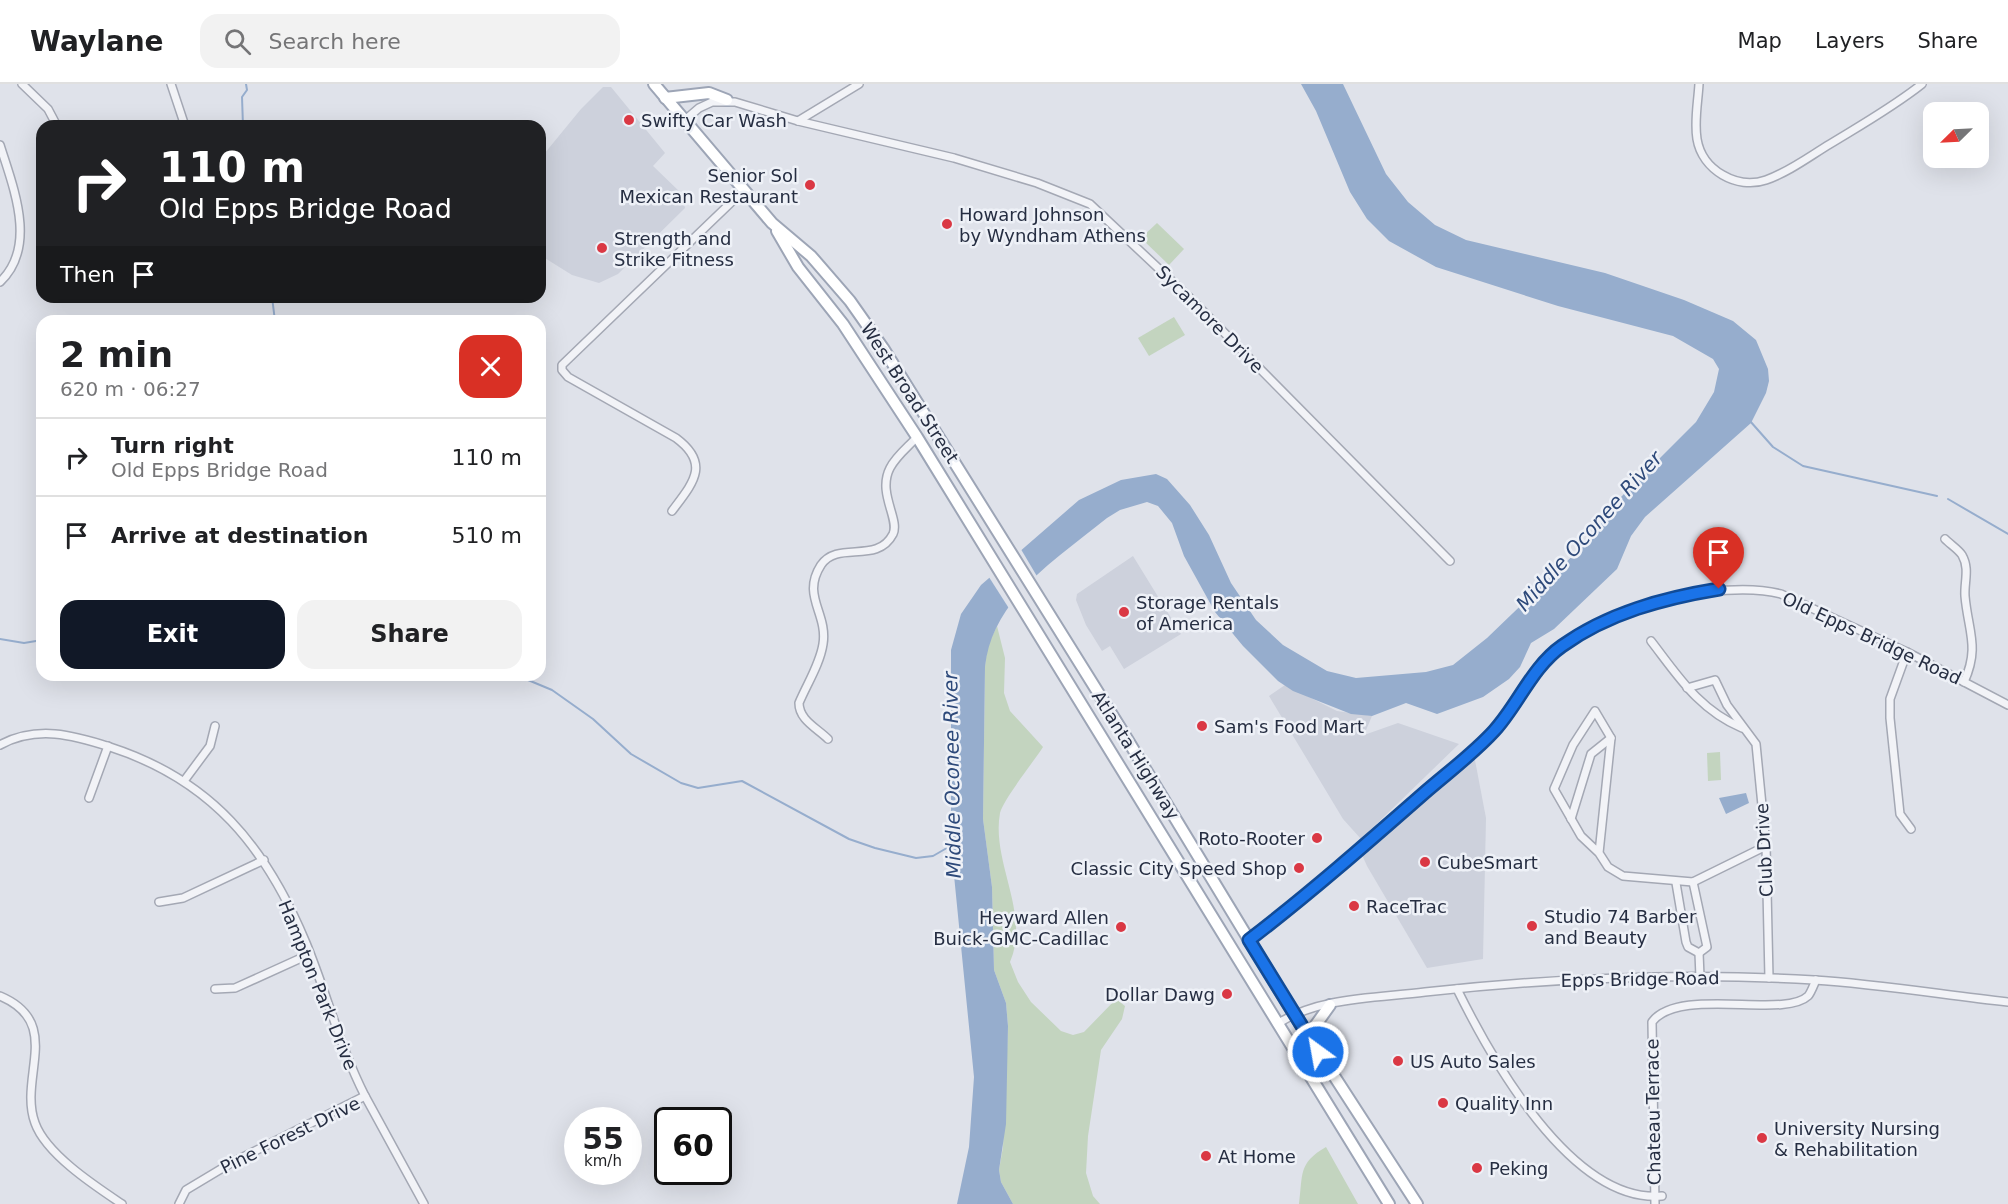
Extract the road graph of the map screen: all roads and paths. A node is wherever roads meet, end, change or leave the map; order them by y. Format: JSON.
{"nodes":[{"id":1,"x":22,"y":84,"type":"edge"},
{"id":2,"x":171,"y":84,"type":"edge"},
{"id":3,"x":654,"y":84,"type":"edge"},
{"id":4,"x":859,"y":84,"type":"edge"},
{"id":5,"x":1699,"y":84,"type":"edge"},
{"id":6,"x":1922,"y":84,"type":"edge"},
{"id":7,"x":665,"y":98,"type":"junction"},
{"id":8,"x":727,"y":100,"type":"junction"},
{"id":9,"x":54,"y":120,"type":"edge"},
{"id":10,"x":183,"y":120,"type":"edge"},
{"id":11,"x":685,"y":120,"type":"junction"},
{"id":12,"x":798,"y":121,"type":"junction"},
{"id":13,"x":0,"y":145,"type":"edge"},
{"id":14,"x":744,"y":190,"type":"junction"},
{"id":15,"x":772,"y":223,"type":"junction"},
{"id":16,"x":0,"y":282,"type":"edge"},
{"id":17,"x":893,"y":363,"type":"junction"},
{"id":18,"x":877,"y":374,"type":"junction"},
{"id":19,"x":917,"y":437,"type":"junction"},
{"id":20,"x":672,"y":510,"type":"dead end"},
{"id":21,"x":1946,"y":539,"type":"dead end"},
{"id":22,"x":1450,"y":561,"type":"dead end"},
{"id":23,"x":1002,"y":578,"type":"joint"},
{"id":24,"x":1027,"y":579,"type":"joint"},
{"id":25,"x":1651,"y":641,"type":"dead end"},
{"id":26,"x":1907,"y":652,"type":"junction"},
{"id":27,"x":1964,"y":682,"type":"junction"},
{"id":28,"x":1687,"y":688,"type":"junction"},
{"id":29,"x":2008,"y":705,"type":"edge"},
{"id":30,"x":215,"y":726,"type":"dead end"},
{"id":31,"x":1742,"y":728,"type":"junction"},
{"id":32,"x":1611,"y":738,"type":"junction"},
{"id":33,"x":828,"y":739,"type":"dead end"},
{"id":34,"x":0,"y":745,"type":"edge"},
{"id":35,"x":108,"y":746,"type":"junction"},
{"id":36,"x":184,"y":782,"type":"junction"},
{"id":37,"x":89,"y":798,"type":"dead end"},
{"id":38,"x":1571,"y":819,"type":"junction"},
{"id":39,"x":1911,"y":829,"type":"dead end"},
{"id":40,"x":1766,"y":846,"type":"junction"},
{"id":41,"x":1599,"y":853,"type":"junction"},
{"id":42,"x":264,"y":860,"type":"junction"},
{"id":43,"x":1693,"y":882,"type":"junction"},
{"id":44,"x":1676,"y":883,"type":"junction"},
{"id":45,"x":159,"y":902,"type":"dead end"},
{"id":46,"x":1249,"y":940,"type":"junction"},
{"id":47,"x":1699,"y":953,"type":"junction"},
{"id":48,"x":310,"y":954,"type":"junction"},
{"id":49,"x":1700,"y":977,"type":"junction"},
{"id":50,"x":1769,"y":978,"type":"junction"},
{"id":51,"x":1816,"y":980,"type":"junction"},
{"id":52,"x":215,"y":989,"type":"dead end"},
{"id":53,"x":1457,"y":989,"type":"junction"},
{"id":54,"x":0,"y":996,"type":"edge"},
{"id":55,"x":2008,"y":1002,"type":"edge"},
{"id":56,"x":1330,"y":1005,"type":"junction"},
{"id":57,"x":1294,"y":1014,"type":"junction"},
{"id":58,"x":1276,"y":1024,"type":"junction"},
{"id":59,"x":1318,"y":1052,"type":"junction"},
{"id":60,"x":365,"y":1096,"type":"junction"},
{"id":61,"x":1657,"y":1199,"type":"edge"},
{"id":62,"x":122,"y":1204,"type":"edge"},
{"id":63,"x":179,"y":1204,"type":"edge"},
{"id":64,"x":424,"y":1204,"type":"edge"},
{"id":65,"x":1390,"y":1204,"type":"edge"},
{"id":66,"x":1417,"y":1204,"type":"edge"}],
"edges":[{"from":1,"to":9,"type":"street"},
{"from":2,"to":10,"type":"street"},
{"from":3,"to":7,"type":"main road","name":"West Broad Street"},
{"from":4,"to":12,"type":"street"},
{"from":5,"to":6,"type":"street"},
{"from":7,"to":8,"type":"main road"},
{"from":7,"to":11,"type":"main road","name":"West Broad Street"},
{"from":8,"to":11,"type":"street"},
{"from":8,"to":12,"type":"street","name":"Sycamore Drive"},
{"from":11,"to":14,"type":"main road","name":"West Broad Street"},
{"from":12,"to":22,"type":"street","name":"Sycamore Drive"},
{"from":13,"to":16,"type":"street"},
{"from":14,"to":15,"type":"main road","name":"West Broad Street"},
{"from":14,"to":20,"type":"street"},
{"from":15,"to":17,"type":"main road","name":"West Broad Street"},
{"from":15,"to":18,"type":"main road","name":"West Broad Street"},
{"from":17,"to":18,"type":"main road"},
{"from":17,"to":24,"type":"main road","name":"West Broad Street"},
{"from":18,"to":19,"type":"main road","name":"West Broad Street"},
{"from":19,"to":23,"type":"main road","name":"West Broad Street"},
{"from":19,"to":33,"type":"street"},
{"from":21,"to":27,"type":"street"},
{"from":23,"to":58,"type":"main road","name":"Atlanta Highway"},
{"from":24,"to":46,"type":"main road","name":"Atlanta Highway"},
{"from":25,"to":28,"type":"street"},
{"from":26,"to":27,"type":"street","name":"Old Epps Bridge Road"},
{"from":26,"to":39,"type":"street"},
{"from":26,"to":46,"type":"street","name":"Old Epps Bridge Road"},
{"from":27,"to":29,"type":"street","name":"Old Epps Bridge Road"},
{"from":28,"to":31,"type":"street"},
{"from":28,"to":31,"type":"street","name":"Club Drive"},
{"from":30,"to":36,"type":"street"},
{"from":31,"to":40,"type":"street","name":"Club Drive"},
{"from":32,"to":38,"type":"street"},
{"from":32,"to":38,"type":"street"},
{"from":32,"to":41,"type":"street"},
{"from":34,"to":35,"type":"street","name":"Hampton Park Drive"},
{"from":35,"to":36,"type":"street","name":"Hampton Park Drive"},
{"from":35,"to":37,"type":"street"},
{"from":36,"to":42,"type":"street","name":"Hampton Park Drive"},
{"from":38,"to":41,"type":"street"},
{"from":40,"to":43,"type":"street"},
{"from":40,"to":50,"type":"street","name":"Club Drive"},
{"from":41,"to":44,"type":"street"},
{"from":42,"to":45,"type":"street"},
{"from":42,"to":48,"type":"street","name":"Hampton Park Drive"},
{"from":43,"to":44,"type":"street"},
{"from":43,"to":47,"type":"street"},
{"from":44,"to":47,"type":"street"},
{"from":46,"to":57,"type":"main road","name":"Atlanta Highway"},
{"from":47,"to":49,"type":"street"},
{"from":48,"to":52,"type":"street"},
{"from":48,"to":60,"type":"street","name":"Hampton Park Drive"},
{"from":49,"to":50,"type":"street","name":"Epps Bridge Road"},
{"from":49,"to":53,"type":"street","name":"Epps Bridge Road"},
{"from":50,"to":51,"type":"street","name":"Epps Bridge Road"},
{"from":51,"to":55,"type":"street","name":"Epps Bridge Road"},
{"from":51,"to":61,"type":"street","name":"Chateau Terrace"},
{"from":53,"to":56,"type":"street","name":"Epps Bridge Road"},
{"from":53,"to":61,"type":"street"},
{"from":54,"to":62,"type":"street"},
{"from":56,"to":57,"type":"street","name":"Epps Bridge Road"},
{"from":56,"to":59,"type":"main road"},
{"from":57,"to":58,"type":"street","name":"Epps Bridge Road"},
{"from":57,"to":59,"type":"main road","name":"Atlanta Highway"},
{"from":58,"to":65,"type":"main road","name":"Atlanta Highway"},
{"from":59,"to":66,"type":"main road","name":"Atlanta Highway"},
{"from":60,"to":63,"type":"street","name":"Pine Forest Drive"},
{"from":60,"to":64,"type":"street","name":"Pine Forest Drive"}]}
